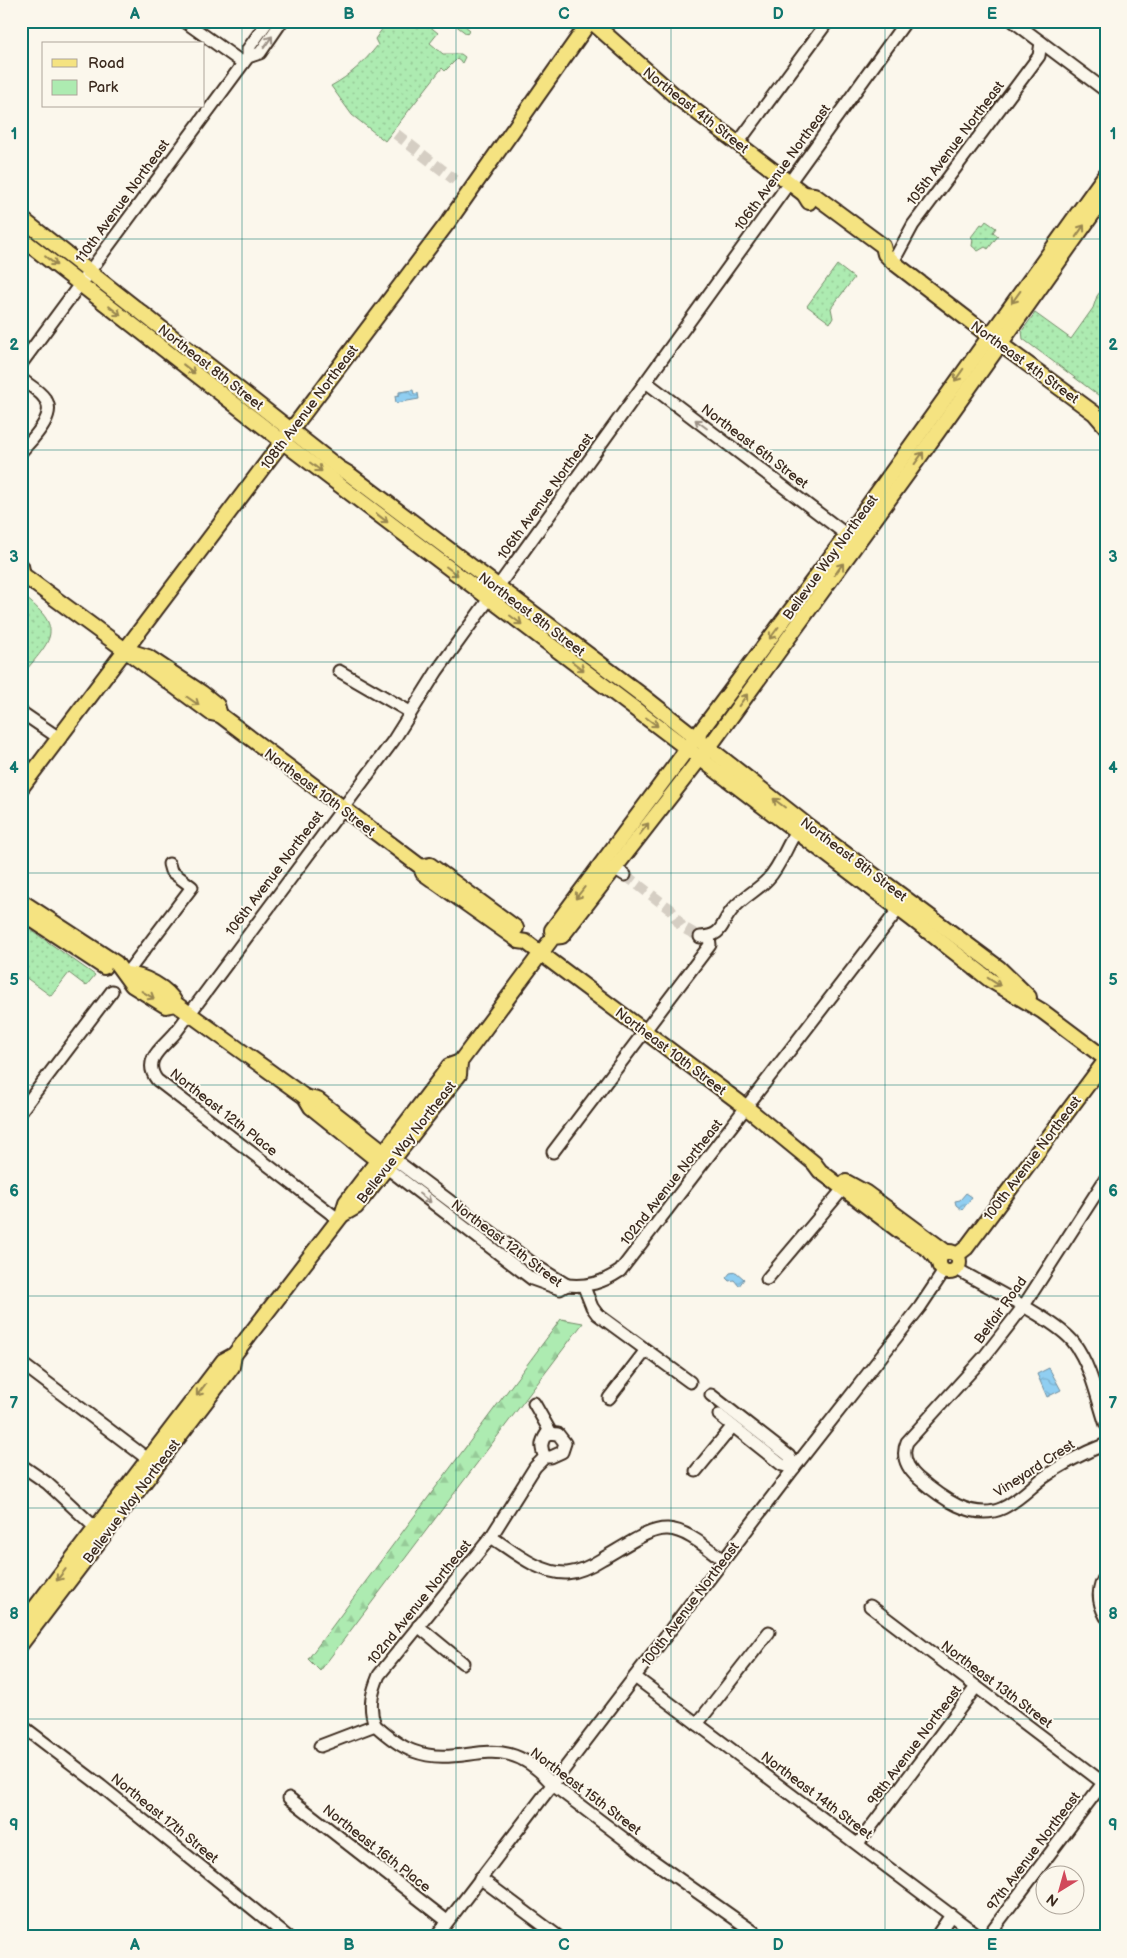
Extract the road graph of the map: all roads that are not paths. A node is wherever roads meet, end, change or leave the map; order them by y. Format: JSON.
{"nodes":[{"id":1,"x":184,"y":21,"type":"edge"},
{"id":2,"x":268,"y":21,"type":"edge"},
{"id":3,"x":282,"y":21,"type":"edge"},
{"id":4,"x":590,"y":21,"type":"edge"},
{"id":5,"x":828,"y":21,"type":"edge"},
{"id":6,"x":906,"y":21,"type":"edge"},
{"id":7,"x":1013,"y":21,"type":"edge"},
{"id":8,"x":1041,"y":42,"type":"junction"},
{"id":9,"x":245,"y":61,"type":"junction"},
{"id":10,"x":1106,"y":91,"type":"edge"},
{"id":11,"x":738,"y":144,"type":"junction"},
{"id":12,"x":1106,"y":174,"type":"edge"},
{"id":13,"x":789,"y":182,"type":"junction"},
{"id":14,"x":1106,"y":195,"type":"edge"},
{"id":15,"x":21,"y":218,"type":"edge"},
{"id":16,"x":21,"y":238,"type":"edge"},
{"id":17,"x":889,"y":258,"type":"junction"},
{"id":18,"x":89,"y":272,"type":"junction"},
{"id":19,"x":80,"y":284,"type":"junction"},
{"id":20,"x":988,"y":335,"type":"junction"},
{"id":21,"x":1001,"y":345,"type":"junction"},
{"id":22,"x":21,"y":364,"type":"edge"},
{"id":23,"x":21,"y":379,"type":"edge"},
{"id":24,"x":646,"y":382,"type":"junction"},
{"id":25,"x":1100,"y":414,"type":"edge"},
{"id":26,"x":1106,"y":428,"type":"edge"},
{"id":27,"x":292,"y":430,"type":"junction"},
{"id":28,"x":283,"y":442,"type":"junction"},
{"id":29,"x":21,"y":452,"type":"edge"},
{"id":30,"x":847,"y":535,"type":"junction"},
{"id":31,"x":22,"y":572,"type":"edge"},
{"id":32,"x":498,"y":587,"type":"junction"},
{"id":33,"x":803,"y":594,"type":"junction"},
{"id":34,"x":489,"y":600,"type":"junction"},
{"id":35,"x":789,"y":638,"type":"junction"},
{"id":36,"x":126,"y":651,"type":"junction"},
{"id":37,"x":339,"y":671,"type":"dead end"},
{"id":38,"x":21,"y":712,"type":"edge"},
{"id":39,"x":410,"y":712,"type":"junction"},
{"id":40,"x":59,"y":738,"type":"junction"},
{"id":41,"x":691,"y":744,"type":"junction"},
{"id":42,"x":703,"y":753,"type":"junction"},
{"id":43,"x":21,"y":788,"type":"edge"},
{"id":44,"x":342,"y":809,"type":"junction"},
{"id":45,"x":796,"y":832,"type":"junction"},
{"id":46,"x":169,"y":864,"type":"dead end"},
{"id":47,"x":420,"y":867,"type":"junction"},
{"id":48,"x":21,"y":901,"type":"edge"},
{"id":49,"x":902,"y":904,"type":"junction"},
{"id":50,"x":21,"y":912,"type":"edge"},
{"id":51,"x":516,"y":928,"type":"joint"},
{"id":52,"x":928,"y":930,"type":"junction"},
{"id":53,"x":553,"y":938,"type":"junction"},
{"id":54,"x":526,"y":942,"type":"junction"},
{"id":55,"x":541,"y":953,"type":"junction"},
{"id":56,"x":986,"y":958,"type":"junction"},
{"id":57,"x":122,"y":972,"type":"junction"},
{"id":58,"x":112,"y":992,"type":"dead end"},
{"id":59,"x":1042,"y":1011,"type":"junction"},
{"id":60,"x":189,"y":1012,"type":"junction"},
{"id":61,"x":645,"y":1031,"type":"junction"},
{"id":62,"x":1106,"y":1059,"type":"edge"},
{"id":63,"x":747,"y":1108,"type":"junction"},
{"id":64,"x":21,"y":1111,"type":"edge"},
{"id":65,"x":553,"y":1152,"type":"dead end"},
{"id":66,"x":386,"y":1160,"type":"junction"},
{"id":67,"x":1106,"y":1178,"type":"edge"},
{"id":68,"x":846,"y":1186,"type":"junction"},
{"id":69,"x":340,"y":1217,"type":"junction"},
{"id":70,"x":466,"y":1229,"type":"junction"},
{"id":71,"x":513,"y":1248,"type":"junction"},
{"id":72,"x":949,"y":1262,"type":"junction"},
{"id":73,"x":767,"y":1279,"type":"dead end"},
{"id":74,"x":567,"y":1285,"type":"junction"},
{"id":75,"x":584,"y":1287,"type":"junction"},
{"id":76,"x":1023,"y":1307,"type":"junction"},
{"id":77,"x":646,"y":1350,"type":"junction"},
{"id":78,"x":234,"y":1355,"type":"junction"},
{"id":79,"x":21,"y":1363,"type":"edge"},
{"id":80,"x":690,"y":1382,"type":"dead end"},
{"id":81,"x":711,"y":1395,"type":"dead end"},
{"id":82,"x":609,"y":1398,"type":"dead end"},
{"id":83,"x":534,"y":1403,"type":"dead end"},
{"id":84,"x":719,"y":1415,"type":"dead end"},
{"id":85,"x":1106,"y":1425,"type":"edge"},
{"id":86,"x":732,"y":1427,"type":"junction"},
{"id":87,"x":552,"y":1433,"type":"junction"},
{"id":88,"x":1106,"y":1444,"type":"edge"},
{"id":89,"x":545,"y":1457,"type":"junction"},
{"id":90,"x":149,"y":1460,"type":"junction"},
{"id":91,"x":21,"y":1465,"type":"edge"},
{"id":92,"x":794,"y":1468,"type":"junction"},
{"id":93,"x":696,"y":1471,"type":"dead end"},
{"id":94,"x":978,"y":1512,"type":"joint"},
{"id":95,"x":100,"y":1532,"type":"junction"},
{"id":96,"x":491,"y":1537,"type":"junction"},
{"id":97,"x":723,"y":1560,"type":"junction"},
{"id":98,"x":1106,"y":1575,"type":"edge"},
{"id":99,"x":870,"y":1606,"type":"dead end"},
{"id":100,"x":31,"y":1614,"type":"edge"},
{"id":101,"x":1106,"y":1617,"type":"edge"},
{"id":102,"x":21,"y":1626,"type":"edge"},
{"id":103,"x":418,"y":1626,"type":"junction"},
{"id":104,"x":769,"y":1632,"type":"dead end"},
{"id":105,"x":21,"y":1644,"type":"edge"},
{"id":106,"x":463,"y":1663,"type":"dead end"},
{"id":107,"x":635,"y":1677,"type":"junction"},
{"id":108,"x":976,"y":1687,"type":"junction"},
{"id":109,"x":697,"y":1724,"type":"junction"},
{"id":110,"x":375,"y":1725,"type":"junction"},
{"id":111,"x":21,"y":1726,"type":"edge"},
{"id":112,"x":320,"y":1746,"type":"dead end"},
{"id":113,"x":1104,"y":1784,"type":"edge"},
{"id":114,"x":553,"y":1785,"type":"junction"},
{"id":115,"x":289,"y":1798,"type":"dead end"},
{"id":116,"x":858,"y":1844,"type":"junction"},
{"id":117,"x":480,"y":1878,"type":"junction"},
{"id":118,"x":951,"y":1915,"type":"junction"},
{"id":119,"x":447,"y":1921,"type":"junction"},
{"id":120,"x":288,"y":1937,"type":"edge"},
{"id":121,"x":436,"y":1937,"type":"edge"},
{"id":122,"x":559,"y":1937,"type":"edge"},
{"id":123,"x":761,"y":1937,"type":"edge"},
{"id":124,"x":936,"y":1937,"type":"edge"},
{"id":125,"x":980,"y":1937,"type":"edge"},
{"id":126,"x":987,"y":1937,"type":"edge"}],
"edges":[{"from":1,"to":9,"type":"street"},
{"from":2,"to":9,"type":"street","name":"110th Avenue Northeast"},
{"from":9,"to":3,"type":"street","name":"110th Avenue Northeast","one_way":true},
{"from":4,"to":11,"type":"main road","name":"Northeast 4th Street"},
{"from":4,"to":27,"type":"main road","name":"108th Avenue Northeast"},
{"from":5,"to":11,"type":"street"},
{"from":6,"to":13,"type":"street","name":"106th Avenue Northeast"},
{"from":7,"to":8,"type":"street"},
{"from":8,"to":10,"type":"street"},
{"from":8,"to":17,"type":"street","name":"105th Avenue Northeast"},
{"from":9,"to":18,"type":"street","name":"110th Avenue Northeast"},
{"from":11,"to":13,"type":"main road","name":"Northeast 4th Street"},
{"from":12,"to":20,"type":"main road","name":"Bellevue Way Northeast","one_way":true},
{"from":13,"to":17,"type":"main road","name":"Northeast 4th Street"},
{"from":13,"to":24,"type":"street","name":"106th Avenue Northeast"},
{"from":21,"to":14,"type":"main road","name":"Bellevue Way Northeast","one_way":true},
{"from":15,"to":18,"type":"main road","name":"Northeast 8th Street"},
{"from":16,"to":19,"type":"main road","name":"Northeast 8th Street","one_way":true},
{"from":17,"to":20,"type":"main road","name":"Northeast 4th Street"},
{"from":18,"to":19,"type":"street","name":"110th Avenue Northeast"},
{"from":18,"to":27,"type":"main road","name":"Northeast 8th Street"},
{"from":19,"to":22,"type":"street","name":"110th Avenue Northeast"},
{"from":19,"to":28,"type":"main road","name":"Northeast 8th Street","one_way":true},
{"from":20,"to":21,"type":"main road","name":"Northeast 4th Street"},
{"from":20,"to":30,"type":"main road","name":"Bellevue Way Northeast","one_way":true},
{"from":21,"to":25,"type":"main road","name":"Northeast 4th Street"},
{"from":35,"to":21,"type":"main road","name":"Bellevue Way Northeast","one_way":true},
{"from":23,"to":29,"type":"street"},
{"from":30,"to":24,"type":"street","name":"Northeast 6th Street","one_way":true},
{"from":24,"to":32,"type":"street","name":"106th Avenue Northeast"},
{"from":25,"to":26,"type":"main road","name":"Northeast 4th Street"},
{"from":27,"to":28,"type":"main road","name":"108th Avenue Northeast"},
{"from":27,"to":32,"type":"main road","name":"Northeast 8th Street"},
{"from":28,"to":34,"type":"main road","name":"Northeast 8th Street","one_way":true},
{"from":28,"to":36,"type":"main road","name":"108th Avenue Northeast"},
{"from":30,"to":33,"type":"main road","name":"Bellevue Way Northeast"},
{"from":31,"to":36,"type":"main road","name":"Northeast 10th Street"},
{"from":32,"to":34,"type":"street","name":"106th Avenue Northeast"},
{"from":32,"to":41,"type":"main road","name":"Northeast 8th Street"},
{"from":33,"to":35,"type":"main road"},
{"from":33,"to":41,"type":"main road","name":"Bellevue Way Northeast","one_way":true},
{"from":34,"to":39,"type":"street","name":"106th Avenue Northeast"},
{"from":34,"to":41,"type":"main road","name":"Northeast 8th Street","one_way":true},
{"from":42,"to":35,"type":"main road","name":"Bellevue Way Northeast","one_way":true},
{"from":36,"to":40,"type":"main road","name":"108th Avenue Northeast"},
{"from":36,"to":44,"type":"main road","name":"Northeast 10th Street"},
{"from":37,"to":39,"type":"street"},
{"from":38,"to":40,"type":"street"},
{"from":39,"to":44,"type":"street","name":"106th Avenue Northeast"},
{"from":40,"to":43,"type":"main road","name":"108th Avenue Northeast"},
{"from":41,"to":42,"type":"main road","name":"Northeast 8th Street"},
{"from":41,"to":53,"type":"main road","name":"Bellevue Way Northeast","one_way":true},
{"from":42,"to":45,"type":"main road","name":"Northeast 8th Street"},
{"from":49,"to":42,"type":"main road","name":"Northeast 8th Street","one_way":true},
{"from":53,"to":42,"type":"main road","name":"Bellevue Way Northeast","one_way":true},
{"from":44,"to":47,"type":"main road","name":"Northeast 10th Street"},
{"from":44,"to":60,"type":"street","name":"106th Avenue Northeast"},
{"from":45,"to":49,"type":"main road","name":"Northeast 8th Street"},
{"from":45,"to":61,"type":"street"},
{"from":46,"to":57,"type":"street"},
{"from":47,"to":51,"type":"main road","name":"Northeast 10th Street"},
{"from":47,"to":54,"type":"main road","name":"Northeast 10th Street"},
{"from":48,"to":57,"type":"main road","name":"Northeast 12th Street"},
{"from":49,"to":52,"type":"main road","name":"Northeast 8th Street"},
{"from":49,"to":56,"type":"main road","name":"Northeast 8th Street"},
{"from":49,"to":63,"type":"street","name":"102nd Avenue Northeast"},
{"from":50,"to":57,"type":"main road","name":"Northeast 12th Street"},
{"from":51,"to":54,"type":"street","name":"Northeast 10th Street"},
{"from":52,"to":56,"type":"main road"},
{"from":52,"to":59,"type":"main road","name":"Northeast 8th Street","one_way":true},
{"from":53,"to":55,"type":"main road","name":"Bellevue Way Northeast"},
{"from":54,"to":55,"type":"main road","name":"Northeast 10th Street"},
{"from":55,"to":61,"type":"main road","name":"Northeast 10th Street"},
{"from":55,"to":66,"type":"main road","name":"Bellevue Way Northeast"},
{"from":56,"to":59,"type":"main road","name":"Northeast 8th Street"},
{"from":57,"to":60,"type":"main road","name":"Northeast 12th Street"},
{"from":58,"to":64,"type":"street"},
{"from":59,"to":62,"type":"main road","name":"Northeast 8th Street"},
{"from":60,"to":66,"type":"main road","name":"Northeast 12th Street"},
{"from":60,"to":69,"type":"street","name":"Northeast 12th Place"},
{"from":61,"to":63,"type":"main road","name":"Northeast 10th Street"},
{"from":61,"to":65,"type":"street"},
{"from":62,"to":72,"type":"main road","name":"100th Avenue Northeast"},
{"from":63,"to":68,"type":"main road","name":"Northeast 10th Street"},
{"from":63,"to":75,"type":"street","name":"102nd Avenue Northeast"},
{"from":66,"to":69,"type":"main road","name":"Bellevue Way Northeast"},
{"from":66,"to":70,"type":"street","name":"Northeast 12th Street","one_way":true},
{"from":66,"to":71,"type":"street","name":"Northeast 12th Street"},
{"from":67,"to":76,"type":"street","name":"Belfair Road"},
{"from":68,"to":72,"type":"main road","name":"Northeast 10th Street"},
{"from":68,"to":73,"type":"street"},
{"from":69,"to":78,"type":"main road","name":"Bellevue Way Northeast"},
{"from":70,"to":71,"type":"street"},
{"from":70,"to":74,"type":"street","name":"Northeast 12th Street"},
{"from":71,"to":74,"type":"street","name":"Northeast 12th Street"},
{"from":72,"to":76,"type":"street"},
{"from":72,"to":92,"type":"street","name":"100th Avenue Northeast"},
{"from":74,"to":75,"type":"street","name":"102nd Avenue Northeast"},
{"from":75,"to":77,"type":"street","name":"Northeast 12th Street"},
{"from":76,"to":85,"type":"street"},
{"from":76,"to":94,"type":"street","name":"Belfair Road"},
{"from":77,"to":80,"type":"street","name":"Northeast 12th Street"},
{"from":77,"to":82,"type":"street"},
{"from":78,"to":90,"type":"main road","name":"Bellevue Way Northeast","one_way":true},
{"from":78,"to":95,"type":"main road","name":"Bellevue Way Northeast"},
{"from":79,"to":90,"type":"street"},
{"from":81,"to":92,"type":"street"},
{"from":83,"to":87,"type":"street","name":"102nd Avenue Northeast"},
{"from":84,"to":86,"type":"street"},
{"from":86,"to":92,"type":"street"},
{"from":86,"to":93,"type":"street"},
{"from":87,"to":89,"type":"street"},
{"from":87,"to":89,"type":"street","name":"102nd Avenue Northeast"},
{"from":88,"to":94,"type":"street","name":"Vineyard Crest"},
{"from":89,"to":96,"type":"street","name":"102nd Avenue Northeast"},
{"from":90,"to":95,"type":"main road","name":"Bellevue Way Northeast"},
{"from":91,"to":95,"type":"street"},
{"from":92,"to":97,"type":"street","name":"100th Avenue Northeast"},
{"from":95,"to":100,"type":"main road","name":"Bellevue Way Northeast"},
{"from":96,"to":97,"type":"street"},
{"from":96,"to":103,"type":"street","name":"102nd Avenue Northeast"},
{"from":97,"to":107,"type":"street","name":"100th Avenue Northeast"},
{"from":98,"to":101,"type":"street"},
{"from":99,"to":108,"type":"street","name":"Northeast 13th Street"},
{"from":100,"to":102,"type":"main road","name":"Bellevue Way Northeast"},
{"from":100,"to":105,"type":"main road","name":"Bellevue Way Northeast"},
{"from":103,"to":106,"type":"street"},
{"from":103,"to":110,"type":"street","name":"102nd Avenue Northeast"},
{"from":104,"to":109,"type":"street"},
{"from":107,"to":109,"type":"street","name":"Northeast 14th Street"},
{"from":107,"to":114,"type":"street","name":"100th Avenue Northeast"},
{"from":108,"to":113,"type":"street","name":"Northeast 13th Street"},
{"from":108,"to":116,"type":"street","name":"98th Avenue Northeast"},
{"from":109,"to":116,"type":"street","name":"Northeast 14th Street"},
{"from":110,"to":112,"type":"street"},
{"from":110,"to":114,"type":"street","name":"Northeast 15th Street"},
{"from":111,"to":120,"type":"street","name":"Northeast 17th Street"},
{"from":113,"to":126,"type":"street","name":"97th Avenue Northeast"},
{"from":114,"to":117,"type":"street","name":"100th Avenue Northeast"},
{"from":114,"to":123,"type":"street","name":"Northeast 15th Street"},
{"from":115,"to":119,"type":"street","name":"Northeast 16th Place"},
{"from":116,"to":118,"type":"street","name":"Northeast 14th Street"},
{"from":117,"to":119,"type":"street","name":"100th Avenue Northeast"},
{"from":117,"to":122,"type":"street"},
{"from":118,"to":124,"type":"street"},
{"from":118,"to":125,"type":"street","name":"Northeast 14th Street"},
{"from":119,"to":121,"type":"street","name":"100th Avenue Northeast"}]}
